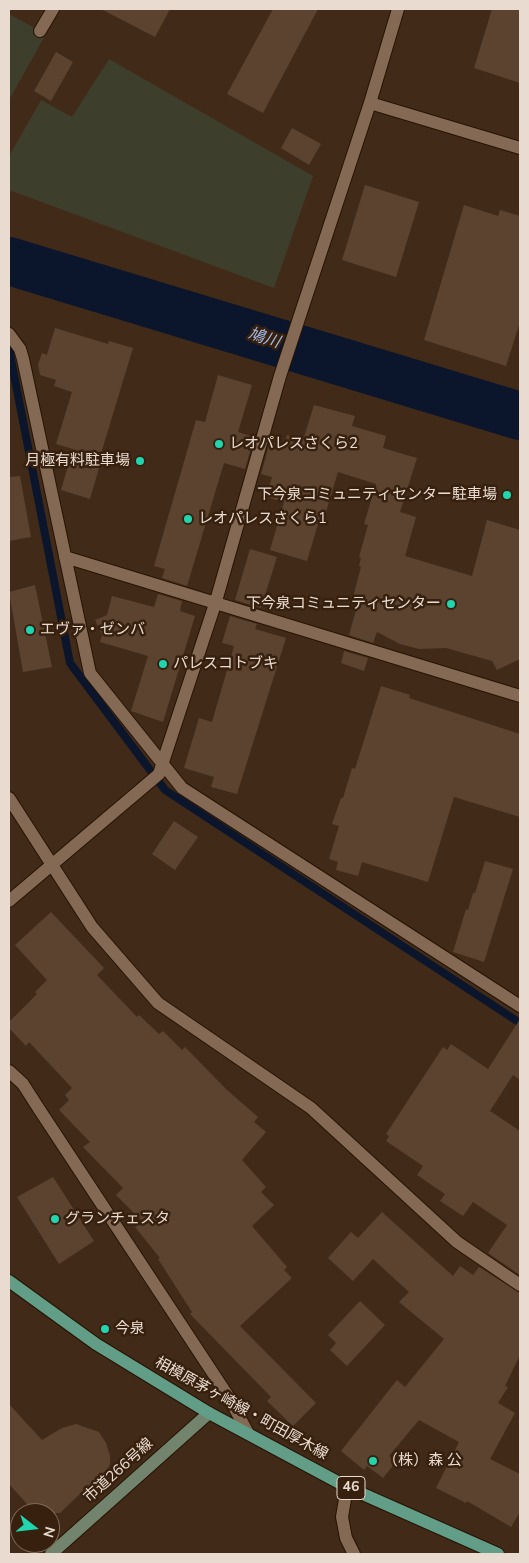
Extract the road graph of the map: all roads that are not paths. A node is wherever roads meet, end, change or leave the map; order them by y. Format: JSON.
{"nodes":[{"id":1,"x":53,"y":9,"type":"edge"},
{"id":2,"x":398,"y":9,"type":"edge"},
{"id":3,"x":40,"y":31,"type":"dead end"},
{"id":4,"x":370,"y":103,"type":"junction"},
{"id":5,"x":520,"y":148,"type":"edge"},
{"id":6,"x":9,"y":334,"type":"edge"},
{"id":7,"x":65,"y":557,"type":"junction"},
{"id":8,"x":216,"y":601,"type":"junction"},
{"id":9,"x":520,"y":696,"type":"edge"},
{"id":10,"x":161,"y":770,"type":"junction"},
{"id":11,"x":9,"y":798,"type":"edge"},
{"id":12,"x":50,"y":864,"type":"junction"},
{"id":13,"x":9,"y":901,"type":"edge"},
{"id":14,"x":520,"y":1006,"type":"edge"},
{"id":15,"x":9,"y":1070,"type":"edge"},
{"id":16,"x":9,"y":1281,"type":"edge"},
{"id":17,"x":520,"y":1285,"type":"edge"},
{"id":18,"x":209,"y":1413,"type":"junction"},
{"id":19,"x":248,"y":1433,"type":"junction"},
{"id":20,"x":347,"y":1487,"type":"junction"},
{"id":21,"x":51,"y":1554,"type":"edge"},
{"id":22,"x":354,"y":1554,"type":"edge"},
{"id":23,"x":498,"y":1554,"type":"edge"}],
"edges":[{"from":1,"to":3,"type":"street"},
{"from":2,"to":4,"type":"street"},
{"from":4,"to":5,"type":"street"},
{"from":4,"to":8,"type":"street"},
{"from":6,"to":7,"type":"street"},
{"from":7,"to":8,"type":"street"},
{"from":7,"to":10,"type":"street"},
{"from":8,"to":9,"type":"street"},
{"from":8,"to":10,"type":"street"},
{"from":10,"to":12,"type":"street"},
{"from":10,"to":14,"type":"street"},
{"from":11,"to":12,"type":"street"},
{"from":12,"to":13,"type":"street"},
{"from":12,"to":17,"type":"street"},
{"from":15,"to":19,"type":"street"},
{"from":16,"to":18,"type":"main road","name":"相模原茅ヶ崎線・町田厚木線","number":"46"},
{"from":18,"to":19,"type":"main road","name":"相模原茅ヶ崎線・町田厚木線","number":"46"},
{"from":18,"to":21,"type":"street","name":"市道266号線"},
{"from":19,"to":20,"type":"main road","name":"相模原茅ヶ崎線・町田厚木線","number":"46"},
{"from":20,"to":22,"type":"street"},
{"from":20,"to":23,"type":"main road","name":"相模原茅ヶ崎線・町田厚木線","number":"46"}]}
